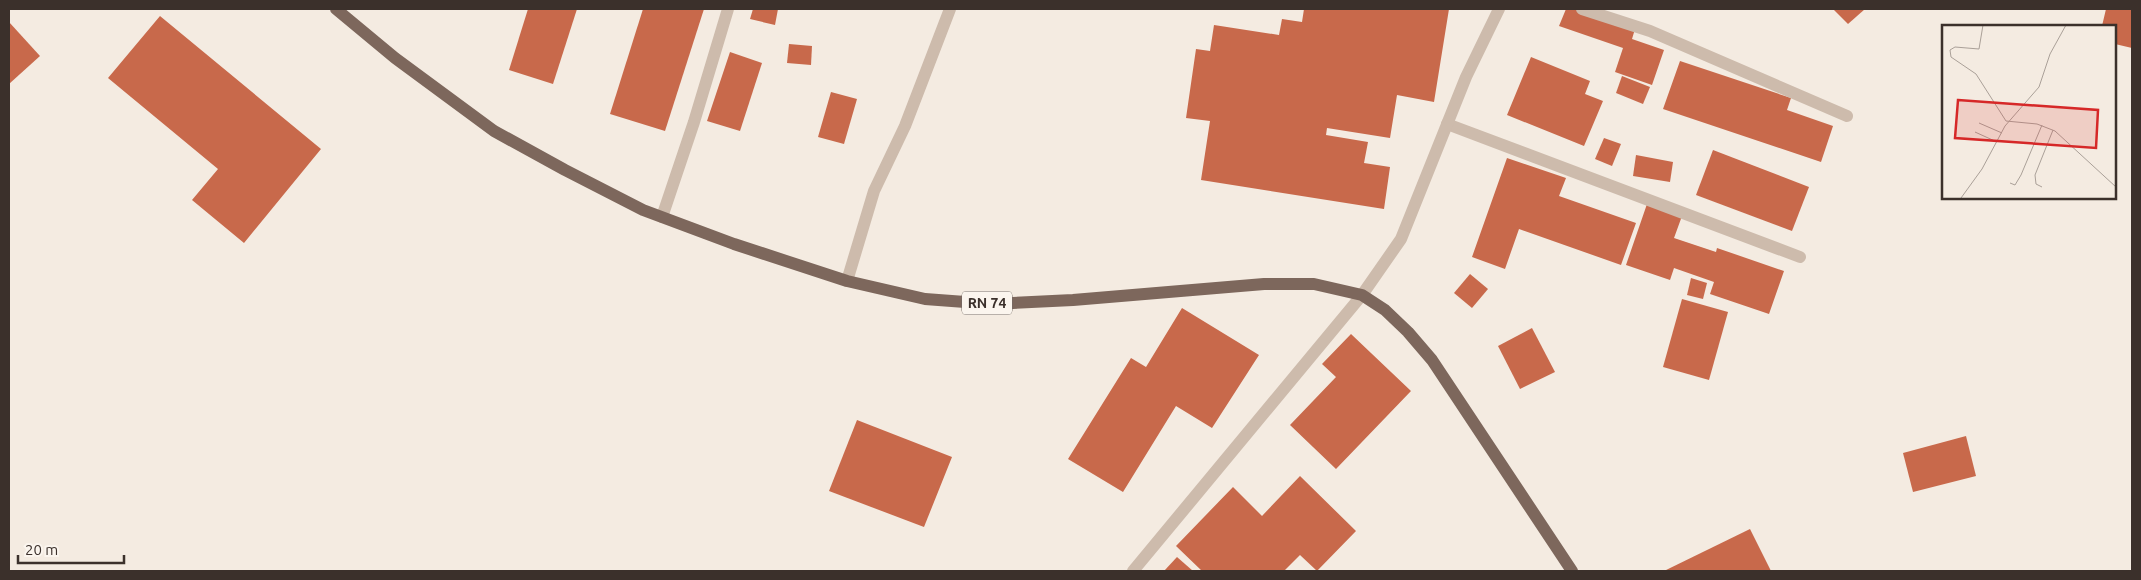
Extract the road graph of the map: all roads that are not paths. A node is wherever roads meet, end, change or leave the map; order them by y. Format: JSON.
{"nodes":[{"id":1,"x":336,"y":9,"type":"edge"},
{"id":2,"x":728,"y":9,"type":"edge"},
{"id":3,"x":950,"y":9,"type":"edge"},
{"id":4,"x":1499,"y":9,"type":"edge"},
{"id":5,"x":1582,"y":9,"type":"edge"},
{"id":6,"x":1847,"y":116,"type":"dead end"},
{"id":7,"x":1447,"y":124,"type":"junction"},
{"id":8,"x":662,"y":217,"type":"junction"},
{"id":9,"x":1800,"y":257,"type":"dead end"},
{"id":10,"x":847,"y":281,"type":"junction"},
{"id":11,"x":1362,"y":295,"type":"junction"},
{"id":12,"x":1133,"y":571,"type":"edge"},
{"id":13,"x":1572,"y":571,"type":"edge"}],
"edges":[{"from":1,"to":8,"type":"main road","number":"RN 74"},
{"from":2,"to":8,"type":"street"},
{"from":3,"to":10,"type":"street"},
{"from":4,"to":7,"type":"street"},
{"from":5,"to":6,"type":"street"},
{"from":7,"to":9,"type":"street"},
{"from":7,"to":11,"type":"street"},
{"from":8,"to":10,"type":"main road","number":"RN 74"},
{"from":10,"to":11,"type":"main road","number":"RN 74"},
{"from":11,"to":12,"type":"street"},
{"from":11,"to":13,"type":"main road","number":"RN 74"}]}
